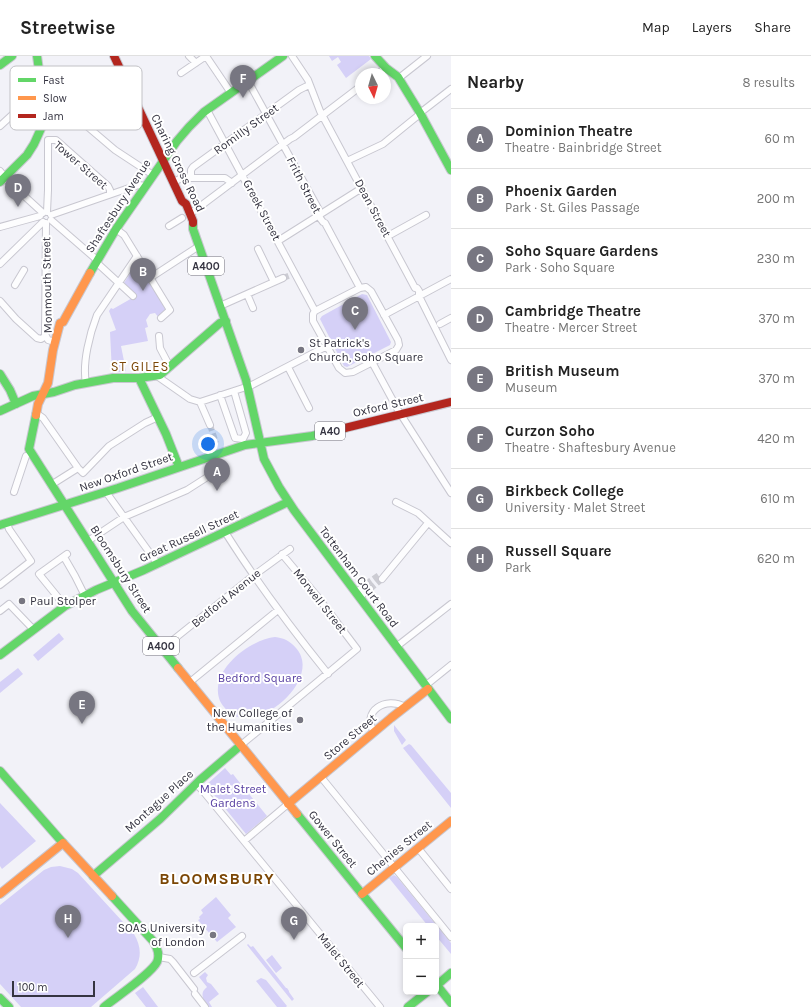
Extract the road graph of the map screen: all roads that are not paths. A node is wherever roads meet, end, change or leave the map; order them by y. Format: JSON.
{"nodes":[{"id":1,"x":12,"y":56,"type":"edge"},
{"id":2,"x":37,"y":56,"type":"edge"},
{"id":3,"x":114,"y":56,"type":"edge"},
{"id":4,"x":189,"y":56,"type":"edge"},
{"id":5,"x":283,"y":56,"type":"edge"},
{"id":6,"x":292,"y":56,"type":"edge"},
{"id":7,"x":375,"y":56,"type":"edge"},
{"id":8,"x":207,"y":57,"type":"edge"},
{"id":9,"x":425,"y":57,"type":"edge"},
{"id":10,"x":196,"y":63,"type":"junction"},
{"id":11,"x":0,"y":65,"type":"edge"},
{"id":12,"x":38,"y":66,"type":"edge"},
{"id":13,"x":119,"y":66,"type":"edge"},
{"id":14,"x":386,"y":68,"type":"edge"},
{"id":15,"x":391,"y":71,"type":"edge"},
{"id":16,"x":182,"y":73,"type":"dead end"},
{"id":17,"x":399,"y":78,"type":"junction"},
{"id":18,"x":248,"y":81,"type":"junction"},
{"id":19,"x":309,"y":85,"type":"junction"},
{"id":20,"x":355,"y":91,"type":"edge"},
{"id":21,"x":231,"y":93,"type":"junction"},
{"id":22,"x":450,"y":93,"type":"edge"},
{"id":23,"x":207,"y":110,"type":"junction"},
{"id":24,"x":420,"y":113,"type":"junction"},
{"id":25,"x":266,"y":115,"type":"junction"},
{"id":26,"x":323,"y":116,"type":"junction"},
{"id":27,"x":10,"y":117,"type":"edge"},
{"id":28,"x":143,"y":118,"type":"edge"},
{"id":29,"x":0,"y":126,"type":"edge"},
{"id":30,"x":37,"y":130,"type":"edge"},
{"id":31,"x":92,"y":130,"type":"edge"},
{"id":32,"x":48,"y":140,"type":"joint"},
{"id":33,"x":226,"y":143,"type":"junction"},
{"id":34,"x":283,"y":144,"type":"junction"},
{"id":35,"x":163,"y":160,"type":"junction"},
{"id":36,"x":347,"y":161,"type":"junction"},
{"id":37,"x":451,"y":170,"type":"edge"},
{"id":38,"x":242,"y":174,"type":"junction"},
{"id":39,"x":153,"y":175,"type":"junction"},
{"id":40,"x":2,"y":177,"type":"edge"},
{"id":41,"x":191,"y":178,"type":"junction"},
{"id":42,"x":173,"y":182,"type":"junction"},
{"id":43,"x":232,"y":183,"type":"junction"},
{"id":44,"x":145,"y":186,"type":"junction"},
{"id":45,"x":362,"y":188,"type":"junction"},
{"id":46,"x":110,"y":194,"type":"junction"},
{"id":47,"x":182,"y":200,"type":"junction"},
{"id":48,"x":190,"y":214,"type":"junction"},
{"id":49,"x":320,"y":214,"type":"junction"},
{"id":50,"x":426,"y":215,"type":"dead end"},
{"id":51,"x":46,"y":217,"type":"junction"},
{"id":52,"x":182,"y":218,"type":"dead end"},
{"id":53,"x":169,"y":226,"type":"dead end"},
{"id":54,"x":192,"y":226,"type":"junction"},
{"id":55,"x":0,"y":227,"type":"edge"},
{"id":56,"x":116,"y":229,"type":"junction"},
{"id":57,"x":388,"y":236,"type":"junction"},
{"id":58,"x":278,"y":241,"type":"junction"},
{"id":59,"x":199,"y":246,"type":"junction"},
{"id":60,"x":258,"y":249,"type":"dead end"},
{"id":61,"x":136,"y":256,"type":"junction"},
{"id":62,"x":97,"y":261,"type":"junction"},
{"id":63,"x":0,"y":264,"type":"edge"},
{"id":64,"x":24,"y":270,"type":"dead end"},
{"id":65,"x":150,"y":278,"type":"junction"},
{"id":66,"x":283,"y":278,"type":"tunnel mouth"},
{"id":67,"x":451,"y":279,"type":"edge"},
{"id":68,"x":119,"y":282,"type":"junction"},
{"id":69,"x":274,"y":282,"type":"junction"},
{"id":70,"x":15,"y":285,"type":"dead end"},
{"id":71,"x":360,"y":288,"type":"junction"},
{"id":72,"x":249,"y":294,"type":"junction"},
{"id":73,"x":133,"y":296,"type":"dead end"},
{"id":74,"x":419,"y":296,"type":"junction"},
{"id":75,"x":0,"y":301,"type":"edge"},
{"id":76,"x":220,"y":306,"type":"junction"},
{"id":77,"x":253,"y":308,"type":"dead end"},
{"id":78,"x":315,"y":311,"type":"junction"},
{"id":79,"x":384,"y":315,"type":"junction"},
{"id":80,"x":161,"y":318,"type":"dead end"},
{"id":81,"x":451,"y":318,"type":"edge"},
{"id":82,"x":226,"y":321,"type":"junction"},
{"id":83,"x":440,"y":324,"type":"dead end"},
{"id":84,"x":46,"y":336,"type":"junction"},
{"id":85,"x":160,"y":336,"type":"dead end"},
{"id":86,"x":55,"y":342,"type":"junction"},
{"id":87,"x":327,"y":346,"type":"junction"},
{"id":88,"x":449,"y":350,"type":"edge"},
{"id":89,"x":451,"y":360,"type":"edge"},
{"id":90,"x":372,"y":362,"type":"junction"},
{"id":91,"x":170,"y":367,"type":"junction"},
{"id":92,"x":288,"y":367,"type":"junction"},
{"id":93,"x":0,"y":374,"type":"edge"},
{"id":94,"x":157,"y":376,"type":"junction"},
{"id":95,"x":139,"y":378,"type":"junction"},
{"id":96,"x":86,"y":383,"type":"junction"},
{"id":97,"x":250,"y":386,"type":"dead end"},
{"id":98,"x":243,"y":388,"type":"dead end"},
{"id":99,"x":234,"y":391,"type":"junction"},
{"id":100,"x":43,"y":394,"type":"junction"},
{"id":101,"x":220,"y":395,"type":"junction"},
{"id":102,"x":200,"y":402,"type":"junction"},
{"id":103,"x":451,"y":402,"type":"edge"},
{"id":104,"x":17,"y":407,"type":"junction"},
{"id":105,"x":309,"y":408,"type":"dead end"},
{"id":106,"x":0,"y":412,"type":"edge"},
{"id":107,"x":399,"y":412,"type":"junction"},
{"id":108,"x":36,"y":413,"type":"junction"},
{"id":109,"x":0,"y":416,"type":"edge"},
{"id":110,"x":158,"y":416,"type":"junction"},
{"id":111,"x":210,"y":425,"type":"tunnel mouth"},
{"id":112,"x":259,"y":442,"type":"junction"},
{"id":113,"x":26,"y":456,"type":"dead end"},
{"id":114,"x":208,"y":456,"type":"junction"},
{"id":115,"x":179,"y":467,"type":"junction"},
{"id":116,"x":78,"y":468,"type":"junction"},
{"id":117,"x":51,"y":485,"type":"junction"},
{"id":118,"x":14,"y":492,"type":"dead end"},
{"id":119,"x":106,"y":492,"type":"junction"},
{"id":120,"x":451,"y":493,"type":"edge"},
{"id":121,"x":288,"y":502,"type":"junction"},
{"id":122,"x":396,"y":502,"type":"dead end"},
{"id":123,"x":65,"y":505,"type":"junction"},
{"id":124,"x":124,"y":516,"type":"junction"},
{"id":125,"x":428,"y":523,"type":"junction"},
{"id":126,"x":4,"y":524,"type":"edge"},
{"id":127,"x":225,"y":532,"type":"junction"},
{"id":128,"x":88,"y":541,"type":"junction"},
{"id":129,"x":451,"y":543,"type":"edge"},
{"id":130,"x":290,"y":549,"type":"dead end"},
{"id":131,"x":282,"y":554,"type":"junction"},
{"id":132,"x":157,"y":563,"type":"junction"},
{"id":133,"x":254,"y":575,"type":"junction"},
{"id":134,"x":381,"y":577,"type":"tunnel mouth"},
{"id":135,"x":114,"y":584,"type":"junction"},
{"id":136,"x":0,"y":585,"type":"edge"},
{"id":137,"x":368,"y":587,"type":"tunnel mouth"},
{"id":138,"x":357,"y":595,"type":"junction"},
{"id":139,"x":85,"y":596,"type":"junction"},
{"id":140,"x":451,"y":604,"type":"edge"},
{"id":141,"x":65,"y":606,"type":"junction"},
{"id":142,"x":278,"y":610,"type":"junction"},
{"id":143,"x":0,"y":611,"type":"edge"},
{"id":144,"x":34,"y":630,"type":"junction"},
{"id":145,"x":396,"y":647,"type":"junction"},
{"id":146,"x":163,"y":648,"type":"junction"},
{"id":147,"x":0,"y":655,"type":"edge"},
{"id":148,"x":451,"y":665,"type":"edge"},
{"id":149,"x":326,"y":676,"type":"junction"},
{"id":150,"x":190,"y":682,"type":"junction"},
{"id":151,"x":427,"y":688,"type":"junction"},
{"id":152,"x":405,"y":708,"type":"junction"},
{"id":153,"x":451,"y":719,"type":"edge"},
{"id":154,"x":374,"y":732,"type":"junction"},
{"id":155,"x":241,"y":745,"type":"junction"},
{"id":156,"x":0,"y":771,"type":"edge"},
{"id":157,"x":321,"y":777,"type":"junction"},
{"id":158,"x":196,"y":784,"type":"junction"},
{"id":159,"x":288,"y":804,"type":"junction"},
{"id":160,"x":451,"y":821,"type":"edge"},
{"id":161,"x":244,"y":841,"type":"junction"},
{"id":162,"x":63,"y":843,"type":"junction"},
{"id":163,"x":418,"y":848,"type":"junction"},
{"id":164,"x":394,"y":867,"type":"junction"},
{"id":165,"x":93,"y":876,"type":"junction"},
{"id":166,"x":451,"y":889,"type":"edge"},
{"id":167,"x":1,"y":890,"type":"edge"},
{"id":168,"x":362,"y":894,"type":"junction"},
{"id":169,"x":242,"y":936,"type":"dead end"},
{"id":170,"x":451,"y":937,"type":"edge"},
{"id":171,"x":403,"y":944,"type":"edge"},
{"id":172,"x":159,"y":957,"type":"junction"},
{"id":173,"x":194,"y":973,"type":"dead end"},
{"id":174,"x":451,"y":973,"type":"edge"},
{"id":175,"x":439,"y":983,"type":"edge"},
{"id":176,"x":439,"y":988,"type":"edge"},
{"id":177,"x":423,"y":995,"type":"edge"},
{"id":178,"x":0,"y":998,"type":"edge"},
{"id":179,"x":451,"y":1002,"type":"edge"},
{"id":180,"x":106,"y":1006,"type":"edge"},
{"id":181,"x":9,"y":1007,"type":"edge"},
{"id":182,"x":205,"y":1007,"type":"edge"},
{"id":183,"x":380,"y":1007,"type":"edge"},
{"id":184,"x":408,"y":1007,"type":"edge"}],
"edges":[{"from":1,"to":11,"type":"main road"},
{"from":2,"to":12,"type":"main road"},
{"from":3,"to":13,"type":"main road","name":"Charing Cross Road","number":"A400"},
{"from":4,"to":10,"type":"street"},
{"from":5,"to":18,"type":"main road","name":"Shaftesbury Avenue"},
{"from":6,"to":19,"type":"street","name":"Dean Street"},
{"from":7,"to":14,"type":"main road"},
{"from":8,"to":10,"type":"street"},
{"from":8,"to":21,"type":"street"},
{"from":9,"to":17,"type":"street"},
{"from":10,"to":16,"type":"street"},
{"from":15,"to":17,"type":"main road"},
{"from":17,"to":24,"type":"main road"},
{"from":18,"to":21,"type":"main road","name":"Shaftesbury Avenue"},
{"from":18,"to":25,"type":"street","name":"Frith Street"},
{"from":19,"to":25,"type":"street","name":"Romilly Street"},
{"from":19,"to":26,"type":"street","name":"Dean Street"},
{"from":20,"to":26,"type":"street"},
{"from":21,"to":23,"type":"main road","name":"Shaftesbury Avenue"},
{"from":22,"to":24,"type":"street"},
{"from":23,"to":33,"type":"street","name":"Greek Street"},
{"from":23,"to":35,"type":"main road","name":"Shaftesbury Avenue"},
{"from":24,"to":36,"type":"street"},
{"from":24,"to":37,"type":"main road"},
{"from":25,"to":33,"type":"street","name":"Romilly Street"},
{"from":25,"to":34,"type":"street","name":"Frith Street"},
{"from":26,"to":34,"type":"street"},
{"from":26,"to":36,"type":"street","name":"Dean Street"},
{"from":27,"to":29,"type":"street"},
{"from":28,"to":35,"type":"main road","name":"Charing Cross Road","number":"A400"},
{"from":30,"to":40,"type":"main road"},
{"from":31,"to":39,"type":"street"},
{"from":32,"to":46,"type":"street","name":"Tower Street"},
{"from":32,"to":51,"type":"street","name":"Monmouth Street"},
{"from":33,"to":38,"type":"street","name":"Greek Street"},
{"from":33,"to":41,"type":"street","name":"Romilly Street"},
{"from":34,"to":38,"type":"street"},
{"from":34,"to":49,"type":"street","name":"Frith Street"},
{"from":35,"to":39,"type":"main road","name":"Shaftesbury Avenue"},
{"from":35,"to":42,"type":"main road","name":"Charing Cross Road","number":"A400"},
{"from":36,"to":45,"type":"street","name":"Dean Street"},
{"from":38,"to":43,"type":"street"},
{"from":38,"to":58,"type":"street","name":"Greek Street"},
{"from":39,"to":44,"type":"main road","name":"Shaftesbury Avenue"},
{"from":40,"to":51,"type":"street"},
{"from":41,"to":42,"type":"street"},
{"from":41,"to":43,"type":"street"},
{"from":42,"to":47,"type":"main road","name":"Charing Cross Road","number":"A400"},
{"from":43,"to":48,"type":"street"},
{"from":44,"to":46,"type":"street"},
{"from":44,"to":56,"type":"main road","name":"Shaftesbury Avenue"},
{"from":45,"to":49,"type":"street"},
{"from":45,"to":57,"type":"street","name":"Dean Street"},
{"from":46,"to":51,"type":"street"},
{"from":47,"to":48,"type":"main road","name":"Charing Cross Road","number":"A400"},
{"from":47,"to":54,"type":"main road","number":"A400"},
{"from":48,"to":54,"type":"main road","name":"Charing Cross Road","number":"A400"},
{"from":49,"to":58,"type":"street"},
{"from":49,"to":71,"type":"street","name":"Frith Street"},
{"from":50,"to":57,"type":"street"},
{"from":51,"to":55,"type":"street"},
{"from":51,"to":62,"type":"street"},
{"from":51,"to":63,"type":"street"},
{"from":51,"to":84,"type":"street","name":"Monmouth Street"},
{"from":52,"to":53,"type":"street"},
{"from":54,"to":59,"type":"main road","name":"Charing Cross Road","number":"A400"},
{"from":56,"to":61,"type":"street"},
{"from":56,"to":62,"type":"main road","name":"Shaftesbury Avenue"},
{"from":57,"to":74,"type":"street","name":"Dean Street"},
{"from":58,"to":78,"type":"street","name":"Greek Street"},
{"from":59,"to":65,"type":"street"},
{"from":59,"to":76,"type":"main road","name":"Charing Cross Road","number":"A400"},
{"from":60,"to":69,"type":"street"},
{"from":61,"to":65,"type":"street"},
{"from":61,"to":68,"type":"street"},
{"from":62,"to":68,"type":"street"},
{"from":62,"to":86,"type":"main road","name":"Shaftesbury Avenue"},
{"from":64,"to":70,"type":"street"},
{"from":65,"to":80,"type":"street"},
{"from":66,"to":69,"type":"street"},
{"from":67,"to":74,"type":"street"},
{"from":68,"to":73,"type":"street"},
{"from":68,"to":96,"type":"street"},
{"from":69,"to":72,"type":"street"},
{"from":71,"to":78,"type":"street"},
{"from":71,"to":79,"type":"street"},
{"from":72,"to":76,"type":"street"},
{"from":72,"to":77,"type":"street"},
{"from":74,"to":79,"type":"street"},
{"from":74,"to":88,"type":"street","name":"Dean Street"},
{"from":75,"to":84,"type":"street"},
{"from":76,"to":82,"type":"main road","name":"Charing Cross Road","number":"A400"},
{"from":78,"to":87,"type":"street"},
{"from":79,"to":90,"type":"street"},
{"from":81,"to":83,"type":"street"},
{"from":82,"to":91,"type":"main road"},
{"from":82,"to":112,"type":"main road","name":"Charing Cross Road","number":"A400"},
{"from":84,"to":86,"type":"street","name":"Monmouth Street"},
{"from":85,"to":91,"type":"street"},
{"from":86,"to":100,"type":"main road","name":"Shaftesbury Avenue"},
{"from":87,"to":90,"type":"street"},
{"from":87,"to":92,"type":"street"},
{"from":88,"to":89,"type":"street","name":"Dean Street"},
{"from":90,"to":107,"type":"street"},
{"from":91,"to":94,"type":"main road"},
{"from":92,"to":97,"type":"street"},
{"from":92,"to":105,"type":"street"},
{"from":93,"to":104,"type":"main road"},
{"from":94,"to":95,"type":"main road"},
{"from":94,"to":102,"type":"street"},
{"from":95,"to":96,"type":"main road"},
{"from":95,"to":110,"type":"main road"},
{"from":96,"to":100,"type":"main road"},
{"from":98,"to":99,"type":"street"},
{"from":99,"to":101,"type":"street"},
{"from":99,"to":101,"type":"street"},
{"from":100,"to":104,"type":"main road"},
{"from":100,"to":108,"type":"main road","name":"Shaftesbury Avenue","number":"A400"},
{"from":101,"to":102,"type":"street"},
{"from":102,"to":111,"type":"street"},
{"from":103,"to":107,"type":"main road","name":"Oxford Street","number":"A40"},
{"from":104,"to":106,"type":"main road"},
{"from":104,"to":109,"type":"main road"},
{"from":107,"to":112,"type":"main road","name":"Oxford Street","number":"A40"},
{"from":107,"to":120,"type":"street"},
{"from":108,"to":116,"type":"street"},
{"from":108,"to":117,"type":"main road","name":"Shaftesbury Avenue","number":"A400"},
{"from":110,"to":115,"type":"main road"},
{"from":110,"to":116,"type":"street"},
{"from":112,"to":114,"type":"main road","name":"New Oxford Street","number":"A40"},
{"from":112,"to":121,"type":"main road","name":"Tottenham Court Road"},
{"from":113,"to":118,"type":"street"},
{"from":114,"to":115,"type":"main road","name":"New Oxford Street","number":"A40"},
{"from":114,"to":124,"type":"street"},
{"from":115,"to":119,"type":"main road","name":"New Oxford Street","number":"A40"},
{"from":116,"to":117,"type":"street"},
{"from":117,"to":123,"type":"main road","name":"Shaftesbury Avenue","number":"A400"},
{"from":119,"to":123,"type":"main road","name":"New Oxford Street","number":"A40"},
{"from":119,"to":124,"type":"street"},
{"from":121,"to":127,"type":"main road","name":"Great Russell Street"},
{"from":121,"to":138,"type":"main road","name":"Tottenham Court Road"},
{"from":122,"to":125,"type":"street"},
{"from":123,"to":126,"type":"main road","name":"New Oxford Street","number":"A40"},
{"from":123,"to":128,"type":"main road","name":"Bloomsbury Street","number":"A400"},
{"from":124,"to":128,"type":"street"},
{"from":124,"to":132,"type":"street"},
{"from":125,"to":129,"type":"street"},
{"from":125,"to":134,"type":"street"},
{"from":126,"to":136,"type":"street"},
{"from":127,"to":132,"type":"main road","name":"Great Russell Street"},
{"from":127,"to":133,"type":"street"},
{"from":128,"to":135,"type":"main road","name":"Bloomsbury Street","number":"A400"},
{"from":130,"to":131,"type":"street","name":"Bedford Avenue"},
{"from":131,"to":133,"type":"street","name":"Bedford Avenue"},
{"from":131,"to":149,"type":"street","name":"Morwell Street"},
{"from":132,"to":135,"type":"main road","name":"Great Russell Street"},
{"from":133,"to":142,"type":"street"},
{"from":133,"to":146,"type":"street","name":"Bedford Avenue"},
{"from":135,"to":139,"type":"main road","name":"Great Russell Street"},
{"from":135,"to":146,"type":"main road","name":"Bloomsbury Street","number":"A400"},
{"from":137,"to":138,"type":"street"},
{"from":138,"to":145,"type":"main road","name":"Tottenham Court Road"},
{"from":139,"to":141,"type":"main road","name":"Great Russell Street"},
{"from":139,"to":141,"type":"street"},
{"from":140,"to":145,"type":"street"},
{"from":141,"to":144,"type":"main road","name":"Great Russell Street"},
{"from":142,"to":149,"type":"street"},
{"from":142,"to":150,"type":"street"},
{"from":143,"to":144,"type":"street"},
{"from":144,"to":147,"type":"main road","name":"Great Russell Street"},
{"from":145,"to":151,"type":"main road","name":"Tottenham Court Road"},
{"from":146,"to":150,"type":"main road","name":"Bloomsbury Street","number":"A400"},
{"from":148,"to":151,"type":"street"},
{"from":149,"to":155,"type":"street"},
{"from":150,"to":155,"type":"main road","number":"A400"},
{"from":151,"to":152,"type":"main road","name":"Store Street"},
{"from":151,"to":153,"type":"main road","name":"Tottenham Court Road"},
{"from":152,"to":154,"type":"main road","name":"Store Street"},
{"from":152,"to":154,"type":"street"},
{"from":154,"to":157,"type":"main road","name":"Store Street"},
{"from":155,"to":158,"type":"main road","name":"Montague Place"},
{"from":155,"to":159,"type":"main road","name":"Gower Street","number":"A400"},
{"from":156,"to":162,"type":"main road"},
{"from":157,"to":159,"type":"main road","name":"Store Street"},
{"from":157,"to":164,"type":"street"},
{"from":158,"to":161,"type":"street","name":"Malet Street"},
{"from":158,"to":165,"type":"main road","name":"Montague Place"},
{"from":159,"to":161,"type":"street"},
{"from":159,"to":168,"type":"main road","name":"Gower Street","number":"A400"},
{"from":160,"to":163,"type":"main road","name":"Chenies Street"},
{"from":161,"to":183,"type":"street","name":"Malet Street"},
{"from":162,"to":165,"type":"main road"},
{"from":162,"to":167,"type":"main road"},
{"from":163,"to":164,"type":"main road","name":"Chenies Street"},
{"from":163,"to":166,"type":"street"},
{"from":164,"to":168,"type":"main road","name":"Chenies Street"},
{"from":164,"to":170,"type":"street"},
{"from":165,"to":172,"type":"main road"},
{"from":168,"to":171,"type":"main road","name":"Gower Street","number":"A400"},
{"from":169,"to":173,"type":"street"},
{"from":172,"to":180,"type":"main road"},
{"from":172,"to":182,"type":"street"},
{"from":174,"to":175,"type":"main road"},
{"from":176,"to":179,"type":"main road"},
{"from":177,"to":184,"type":"main road"},
{"from":178,"to":181,"type":"main road"}]}
